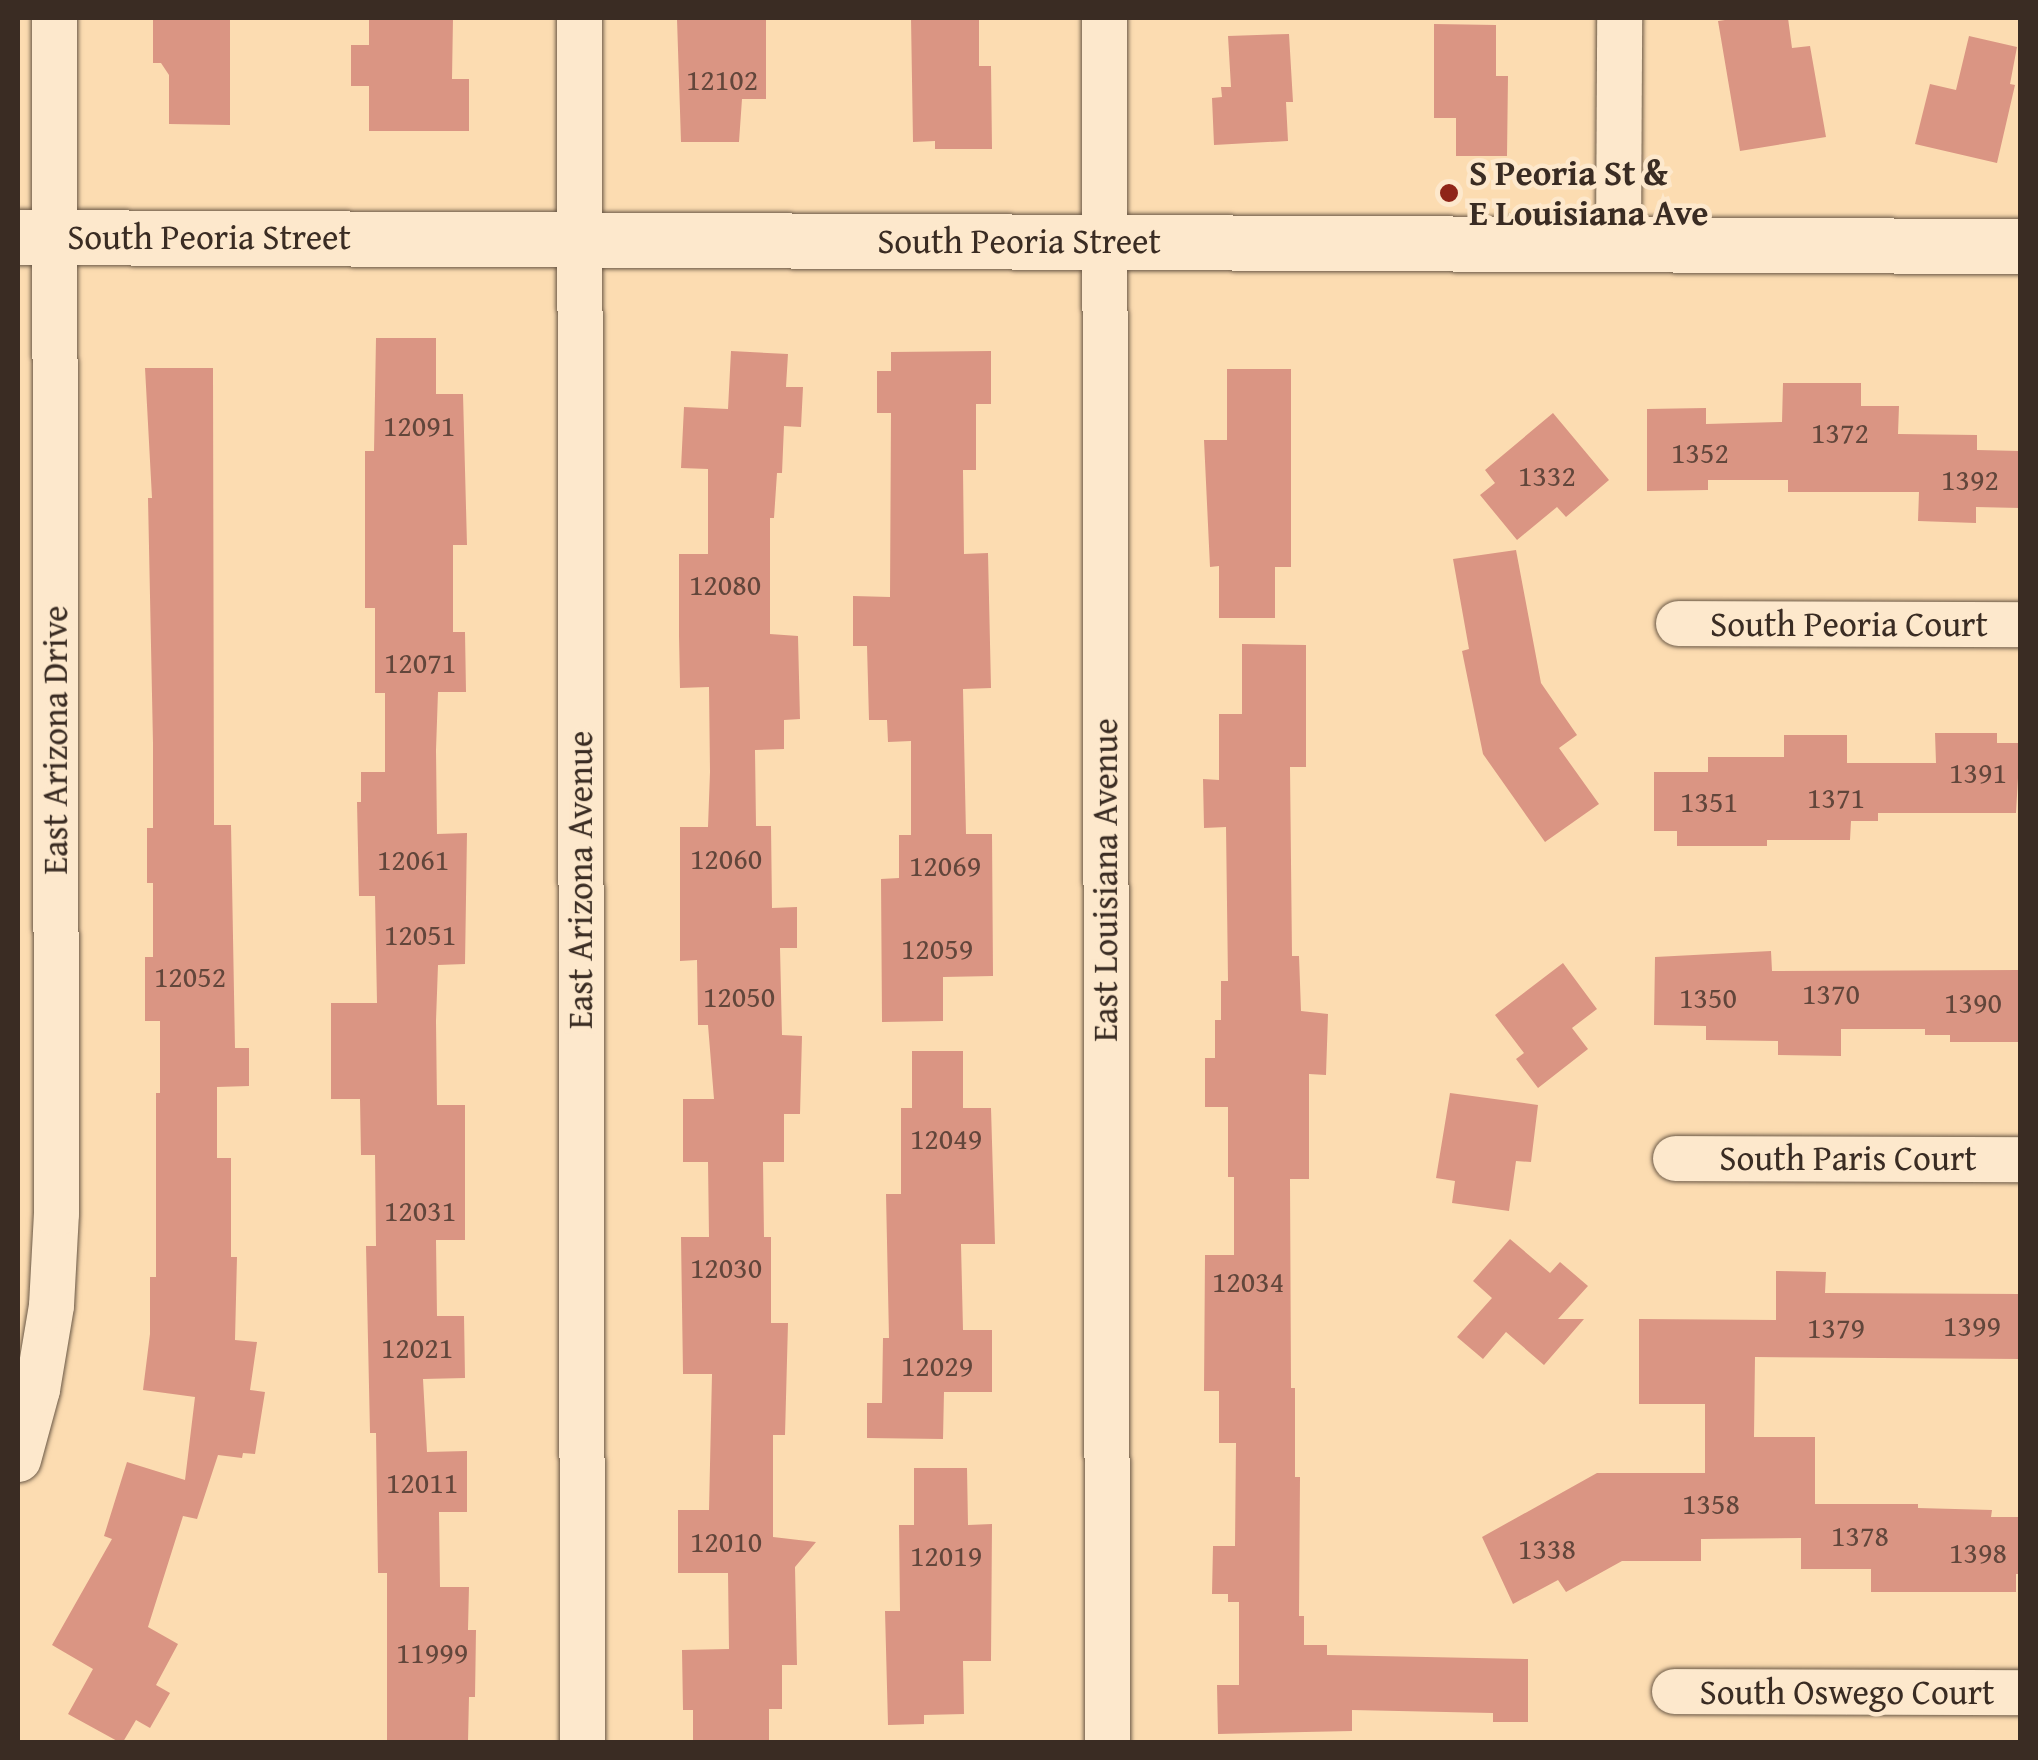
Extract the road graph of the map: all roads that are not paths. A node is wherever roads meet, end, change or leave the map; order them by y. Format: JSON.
{"nodes":[{"id":1,"x":54,"y":18,"type":"edge"},
{"id":2,"x":579,"y":18,"type":"edge"},
{"id":3,"x":1104,"y":18,"type":"edge"},
{"id":4,"x":1619,"y":18,"type":"edge"},
{"id":5,"x":35,"y":237,"type":"edge"},
{"id":6,"x":578,"y":239,"type":"junction"},
{"id":7,"x":1103,"y":242,"type":"junction"},
{"id":8,"x":1618,"y":244,"type":"junction"},
{"id":9,"x":2020,"y":246,"type":"edge"},
{"id":10,"x":1678,"y":623,"type":"dead end"},
{"id":11,"x":2020,"y":624,"type":"edge"},
{"id":12,"x":1676,"y":1158,"type":"dead end"},
{"id":13,"x":2020,"y":1159,"type":"edge"},
{"id":14,"x":18,"y":1459,"type":"edge"},
{"id":15,"x":1674,"y":1692,"type":"dead end"},
{"id":16,"x":2020,"y":1692,"type":"edge"},
{"id":17,"x":582,"y":1742,"type":"edge"},
{"id":18,"x":1107,"y":1742,"type":"edge"}],
"edges":[{"from":1,"to":5,"type":"street","name":"East Arizona Drive"},
{"from":2,"to":6,"type":"street","name":"East Arizona Avenue"},
{"from":3,"to":7,"type":"street","name":"East Louisiana Avenue"},
{"from":4,"to":8,"type":"street"},
{"from":5,"to":6,"type":"main road","name":"South Peoria Street"},
{"from":5,"to":14,"type":"street","name":"East Arizona Drive"},
{"from":6,"to":7,"type":"main road","name":"South Peoria Street"},
{"from":6,"to":17,"type":"street","name":"East Arizona Avenue"},
{"from":7,"to":8,"type":"main road","name":"South Peoria Street"},
{"from":7,"to":18,"type":"street","name":"East Louisiana Avenue"},
{"from":8,"to":9,"type":"main road","name":"South Peoria Street"},
{"from":10,"to":11,"type":"street","name":"South Peoria Court"},
{"from":12,"to":13,"type":"street","name":"South Paris Court"},
{"from":15,"to":16,"type":"street","name":"South Oswego Court"}]}
